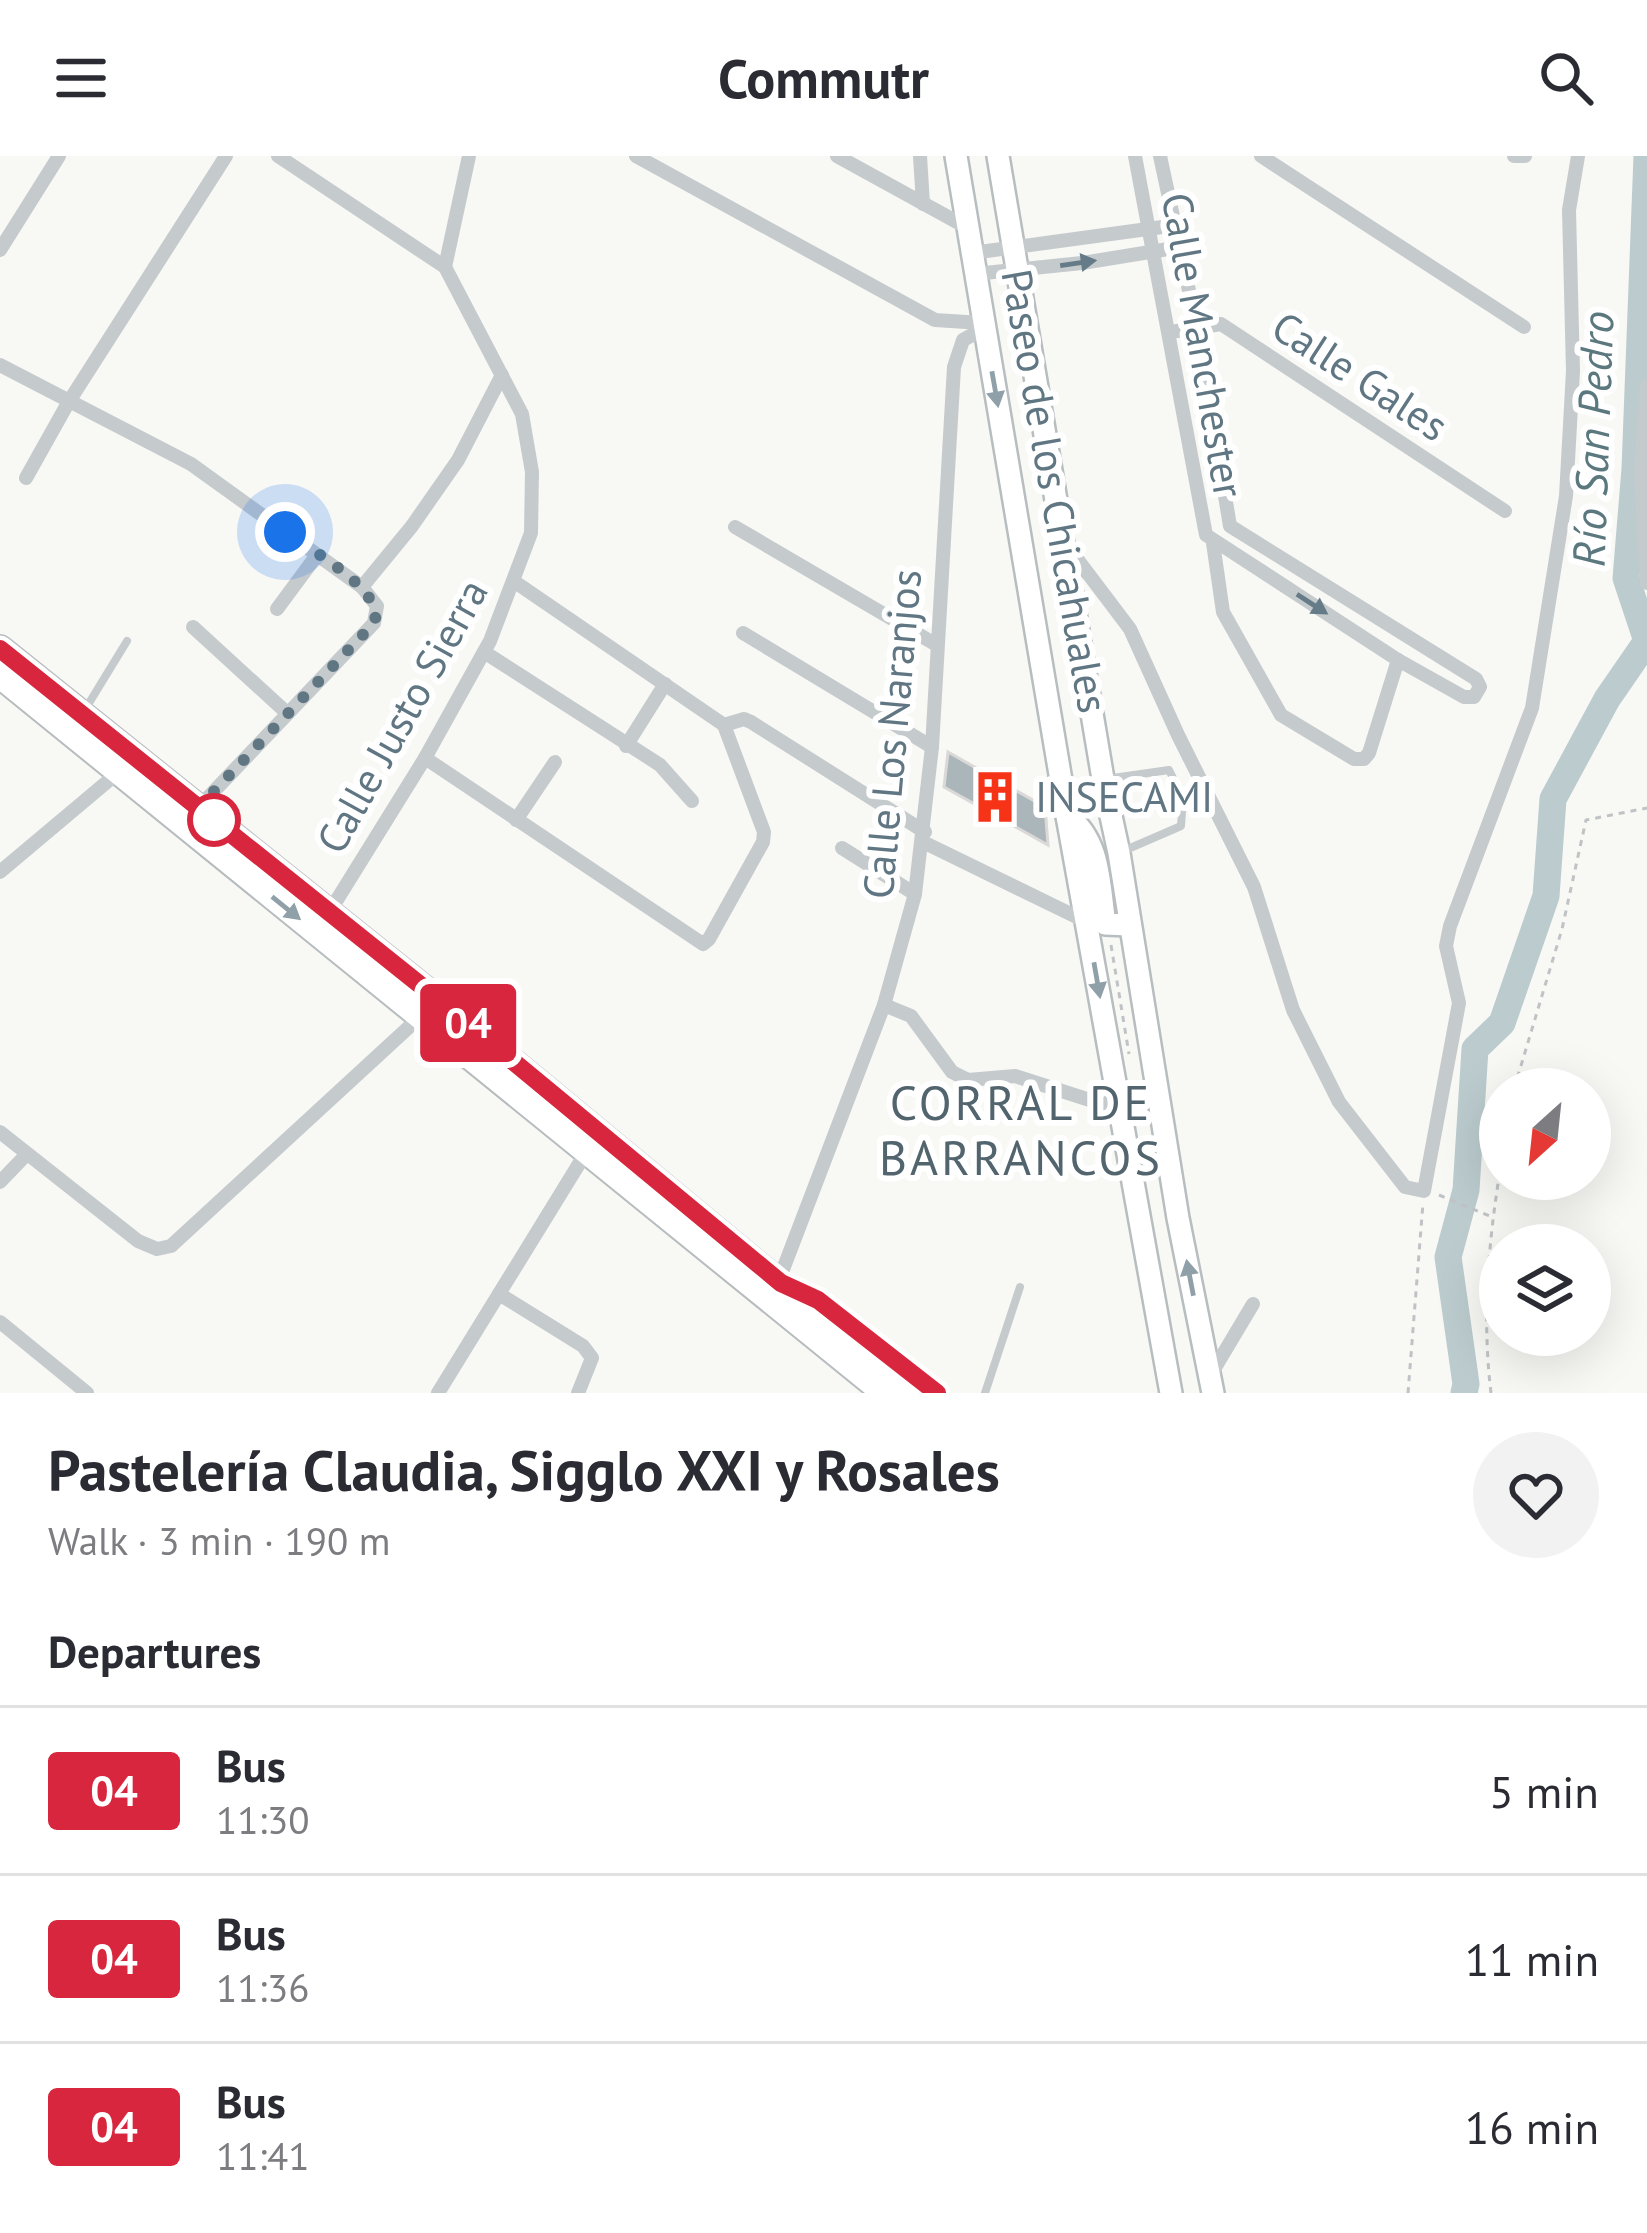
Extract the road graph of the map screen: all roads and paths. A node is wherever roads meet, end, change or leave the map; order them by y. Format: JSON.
{"nodes":[{"id":1,"x":59,"y":156,"type":"edge"},
{"id":2,"x":226,"y":156,"type":"edge"},
{"id":3,"x":469,"y":156,"type":"edge"},
{"id":4,"x":636,"y":156,"type":"edge"},
{"id":5,"x":837,"y":156,"type":"edge"},
{"id":6,"x":920,"y":156,"type":"edge"},
{"id":7,"x":955,"y":156,"type":"edge"},
{"id":8,"x":998,"y":156,"type":"edge"},
{"id":9,"x":1135,"y":156,"type":"edge"},
{"id":10,"x":1160,"y":156,"type":"edge"},
{"id":11,"x":1262,"y":156,"type":"edge"},
{"id":12,"x":1514,"y":156,"type":"edge"},
{"id":13,"x":1525,"y":156,"type":"edge"},
{"id":14,"x":1578,"y":156,"type":"edge"},
{"id":15,"x":286,"y":158,"type":"edge"},
{"id":16,"x":923,"y":204,"type":"junction"},
{"id":17,"x":1178,"y":225,"type":"junction"},
{"id":18,"x":968,"y":228,"type":"junction"},
{"id":19,"x":1151,"y":229,"type":"junction"},
{"id":20,"x":1181,"y":247,"type":"junction"},
{"id":21,"x":1155,"y":249,"type":"junction"},
{"id":22,"x":0,"y":250,"type":"edge"},
{"id":23,"x":1016,"y":260,"type":"junction"},
{"id":24,"x":974,"y":263,"type":"junction"},
{"id":25,"x":445,"y":267,"type":"junction"},
{"id":26,"x":983,"y":326,"type":"junction"},
{"id":27,"x":1524,"y":327,"type":"dead end"},
{"id":28,"x":1197,"y":328,"type":"junction"},
{"id":29,"x":1171,"y":332,"type":"junction"},
{"id":30,"x":0,"y":364,"type":"edge"},
{"id":31,"x":502,"y":375,"type":"junction"},
{"id":32,"x":1647,"y":386,"type":"edge"},
{"id":33,"x":68,"y":403,"type":"junction"},
{"id":34,"x":26,"y":478,"type":"dead end"},
{"id":35,"x":1505,"y":511,"type":"dead end"},
{"id":36,"x":1230,"y":526,"type":"junction"},
{"id":37,"x":735,"y":527,"type":"dead end"},
{"id":38,"x":1213,"y":543,"type":"junction"},
{"id":39,"x":1066,"y":545,"type":"junction"},
{"id":40,"x":317,"y":555,"type":"junction"},
{"id":41,"x":1245,"y":561,"type":"junction"},
{"id":42,"x":1218,"y":580,"type":"junction"},
{"id":43,"x":514,"y":582,"type":"junction"},
{"id":44,"x":1647,"y":583,"type":"edge"},
{"id":45,"x":362,"y":587,"type":"junction"},
{"id":46,"x":277,"y":609,"type":"dead end"},
{"id":47,"x":193,"y":627,"type":"dead end"},
{"id":48,"x":743,"y":633,"type":"dead end"},
{"id":49,"x":127,"y":641,"type":"dead end"},
{"id":50,"x":935,"y":644,"type":"junction"},
{"id":51,"x":0,"y":649,"type":"edge"},
{"id":52,"x":484,"y":652,"type":"junction"},
{"id":53,"x":1398,"y":660,"type":"junction"},
{"id":54,"x":0,"y":676,"type":"edge"},
{"id":55,"x":664,"y":684,"type":"junction"},
{"id":56,"x":286,"y":713,"type":"junction"},
{"id":57,"x":82,"y":715,"type":"junction"},
{"id":58,"x":724,"y":725,"type":"junction"},
{"id":59,"x":626,"y":746,"type":"junction"},
{"id":60,"x":932,"y":747,"type":"junction"},
{"id":61,"x":425,"y":758,"type":"junction"},
{"id":62,"x":555,"y":762,"type":"dead end"},
{"id":63,"x":126,"y":766,"type":"junction"},
{"id":64,"x":1103,"y":779,"type":"junction"},
{"id":65,"x":692,"y":801,"type":"dead end"},
{"id":66,"x":198,"y":808,"type":"junction"},
{"id":67,"x":1647,"y":808,"type":"edge"},
{"id":68,"x":1067,"y":816,"type":"junction"},
{"id":69,"x":516,"y":820,"type":"junction"},
{"id":70,"x":924,"y":837,"type":"junction"},
{"id":71,"x":842,"y":848,"type":"dead end"},
{"id":72,"x":1120,"y":853,"type":"junction"},
{"id":73,"x":0,"y":872,"type":"edge"},
{"id":74,"x":915,"y":894,"type":"junction"},
{"id":75,"x":330,"y":911,"type":"junction"},
{"id":76,"x":1087,"y":922,"type":"junction"},
{"id":77,"x":1130,"y":925,"type":"junction"},
{"id":78,"x":884,"y":1005,"type":"junction"},
{"id":79,"x":430,"y":1008,"type":"junction"},
{"id":80,"x":1520,"y":1068,"type":"edge"},
{"id":81,"x":1121,"y":1110,"type":"junction"},
{"id":82,"x":0,"y":1132,"type":"edge"},
{"id":83,"x":592,"y":1142,"type":"junction"},
{"id":84,"x":26,"y":1155,"type":"junction"},
{"id":85,"x":0,"y":1182,"type":"edge"},
{"id":86,"x":1424,"y":1191,"type":"junction"},
{"id":87,"x":1495,"y":1200,"type":"edge"},
{"id":88,"x":1492,"y":1217,"type":"junction"},
{"id":89,"x":708,"y":1251,"type":"junction"},
{"id":90,"x":780,"y":1282,"type":"junction"},
{"id":91,"x":1020,"y":1287,"type":"dead end"},
{"id":92,"x":499,"y":1294,"type":"junction"},
{"id":93,"x":1253,"y":1304,"type":"dead end"},
{"id":94,"x":0,"y":1322,"type":"edge"},
{"id":95,"x":836,"y":1344,"type":"junction"},
{"id":96,"x":1212,"y":1384,"type":"edge"},
{"id":97,"x":87,"y":1393,"type":"edge"},
{"id":98,"x":437,"y":1393,"type":"edge"},
{"id":99,"x":578,"y":1393,"type":"edge"},
{"id":100,"x":859,"y":1393,"type":"edge"},
{"id":101,"x":884,"y":1393,"type":"edge"},
{"id":102,"x":913,"y":1393,"type":"edge"},
{"id":103,"x":937,"y":1393,"type":"edge"},
{"id":104,"x":985,"y":1393,"type":"edge"},
{"id":105,"x":1171,"y":1393,"type":"edge"},
{"id":106,"x":1408,"y":1393,"type":"edge"},
{"id":107,"x":1491,"y":1393,"type":"edge"}],
"edges":[{"from":1,"to":22,"type":"street"},
{"from":2,"to":33,"type":"street"},
{"from":3,"to":25,"type":"street"},
{"from":4,"to":26,"type":"street"},
{"from":5,"to":16,"type":"street"},
{"from":6,"to":16,"type":"street"},
{"from":7,"to":18,"type":"main road","name":"Paseo de los Chicahuales"},
{"from":8,"to":23,"type":"main road","name":"Paseo de los Chicahuales"},
{"from":9,"to":19,"type":"street","name":"Calle Manchester"},
{"from":10,"to":17,"type":"street","name":"Calle Manchester"},
{"from":11,"to":27,"type":"street"},
{"from":12,"to":13,"type":"street"},
{"from":14,"to":86,"type":"street"},
{"from":15,"to":25,"type":"street","name":"Calle Justo Sierra"},
{"from":16,"to":18,"type":"street"},
{"from":17,"to":19,"type":"street"},
{"from":17,"to":20,"type":"street","name":"Calle Manchester"},
{"from":18,"to":24,"type":"main road","name":"Paseo de los Chicahuales"},
{"from":19,"to":21,"type":"street","name":"Calle Manchester"},
{"from":19,"to":23,"type":"street"},
{"from":20,"to":21,"type":"street"},
{"from":20,"to":28,"type":"street","name":"Calle Manchester"},
{"from":23,"to":21,"type":"street","one_way":true},
{"from":21,"to":29,"type":"street","name":"Calle Manchester"},
{"from":23,"to":24,"type":"street"},
{"from":23,"to":39,"type":"main road","name":"Paseo de los Chicahuales"},
{"from":24,"to":26,"type":"main road","name":"Paseo de los Chicahuales"},
{"from":25,"to":31,"type":"street","name":"Calle Justo Sierra"},
{"from":26,"to":50,"type":"street","name":"Calle Los Naranjos"},
{"from":26,"to":68,"type":"main road","name":"Paseo de los Chicahuales","one_way":true},
{"from":28,"to":29,"type":"street","name":"Calle Gales"},
{"from":28,"to":35,"type":"street","name":"Calle Gales"},
{"from":28,"to":36,"type":"street","name":"Calle Manchester"},
{"from":29,"to":38,"type":"street","name":"Calle Manchester"},
{"from":30,"to":33,"type":"street"},
{"from":31,"to":43,"type":"street","name":"Calle Justo Sierra"},
{"from":31,"to":45,"type":"street"},
{"from":32,"to":44,"type":"street"},
{"from":33,"to":34,"type":"street"},
{"from":33,"to":40,"type":"street"},
{"from":36,"to":38,"type":"street","name":"Calle Manchester"},
{"from":36,"to":53,"type":"street","name":"Calle Manchester"},
{"from":37,"to":50,"type":"street"},
{"from":38,"to":41,"type":"street","name":"Calle Manchester"},
{"from":38,"to":42,"type":"street"},
{"from":39,"to":64,"type":"main road","name":"Paseo de los Chicahuales"},
{"from":39,"to":86,"type":"street"},
{"from":40,"to":45,"type":"street"},
{"from":40,"to":46,"type":"street"},
{"from":41,"to":42,"type":"street"},
{"from":41,"to":53,"type":"street","name":"Calle Manchester","one_way":true},
{"from":42,"to":53,"type":"street"},
{"from":43,"to":52,"type":"street","name":"Calle Justo Sierra"},
{"from":43,"to":55,"type":"street"},
{"from":45,"to":56,"type":"street"},
{"from":47,"to":56,"type":"street"},
{"from":48,"to":60,"type":"street"},
{"from":49,"to":57,"type":"lane"},
{"from":50,"to":60,"type":"street","name":"Calle Los Naranjos"},
{"from":51,"to":57,"type":"highway"},
{"from":52,"to":59,"type":"street"},
{"from":52,"to":61,"type":"street","name":"Calle Justo Sierra"},
{"from":54,"to":63,"type":"highway"},
{"from":55,"to":58,"type":"street"},
{"from":55,"to":59,"type":"street"},
{"from":56,"to":66,"type":"street"},
{"from":57,"to":63,"type":"highway"},
{"from":58,"to":69,"type":"street"},
{"from":58,"to":70,"type":"street"},
{"from":59,"to":65,"type":"street"},
{"from":60,"to":70,"type":"street","name":"Calle Los Naranjos"},
{"from":61,"to":69,"type":"street"},
{"from":61,"to":75,"type":"street","name":"Calle Justo Sierra"},
{"from":62,"to":69,"type":"street"},
{"from":63,"to":66,"type":"highway"},
{"from":63,"to":73,"type":"street"},
{"from":63,"to":79,"type":"highway","one_way":true},
{"from":64,"to":72,"type":"main road","name":"Paseo de los Chicahuales"},
{"from":64,"to":72,"type":"lane"},
{"from":66,"to":75,"type":"highway"},
{"from":67,"to":80,"type":"path"},
{"from":68,"to":76,"type":"main road","name":"Paseo de los Chicahuales"},
{"from":68,"to":77,"type":"main road"},
{"from":70,"to":74,"type":"street","name":"Calle Los Naranjos"},
{"from":70,"to":76,"type":"street"},
{"from":71,"to":74,"type":"street"},
{"from":72,"to":77,"type":"main road","name":"Paseo de los Chicahuales"},
{"from":74,"to":78,"type":"street","name":"Calle Los Naranjos"},
{"from":75,"to":79,"type":"highway"},
{"from":76,"to":81,"type":"main road","name":"Paseo de los Chicahuales","one_way":true},
{"from":96,"to":77,"type":"main road","name":"Paseo de los Chicahuales","one_way":true},
{"from":78,"to":81,"type":"street"},
{"from":78,"to":90,"type":"street","name":"Calle Los Naranjos"},
{"from":79,"to":83,"type":"highway"},
{"from":79,"to":84,"type":"street"},
{"from":81,"to":105,"type":"main road","name":"Paseo de los Chicahuales"},
{"from":82,"to":84,"type":"street"},
{"from":83,"to":89,"type":"highway"},
{"from":83,"to":90,"type":"highway"},
{"from":83,"to":92,"type":"street"},
{"from":84,"to":85,"type":"street"},
{"from":86,"to":88,"type":"path"},
{"from":86,"to":106,"type":"path"},
{"from":87,"to":88,"type":"path"},
{"from":88,"to":107,"type":"path"},
{"from":89,"to":95,"type":"highway"},
{"from":89,"to":100,"type":"highway"},
{"from":90,"to":95,"type":"highway"},
{"from":90,"to":103,"type":"highway"},
{"from":91,"to":104,"type":"lane"},
{"from":92,"to":98,"type":"street"},
{"from":92,"to":99,"type":"street"},
{"from":93,"to":96,"type":"street"},
{"from":94,"to":97,"type":"street"},
{"from":95,"to":101,"type":"highway"},
{"from":95,"to":102,"type":"highway"}]}
